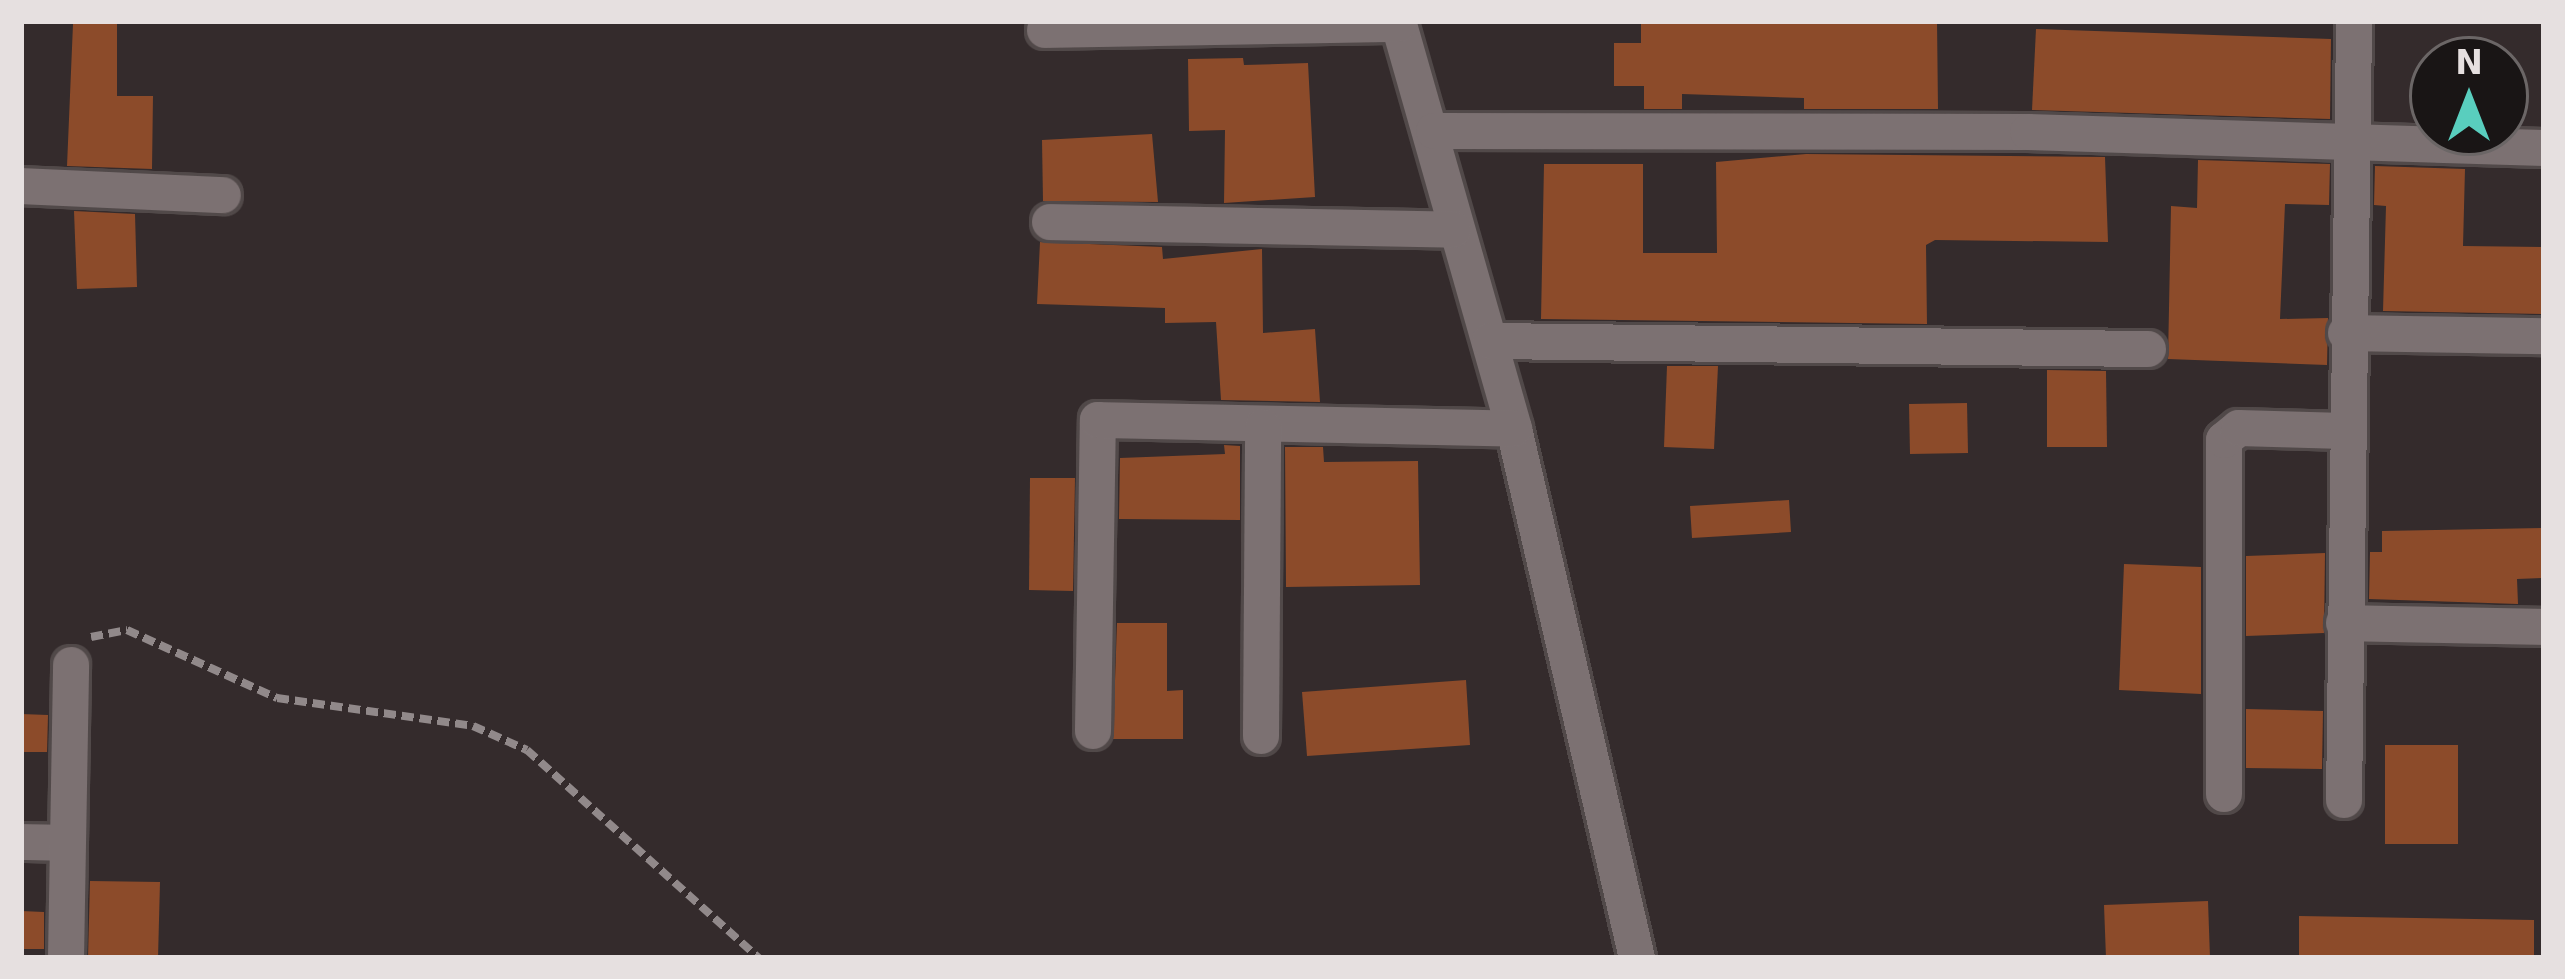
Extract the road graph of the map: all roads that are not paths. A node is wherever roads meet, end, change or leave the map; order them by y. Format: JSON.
{"nodes":[{"id":1,"x":2354,"y":21,"type":"edge"},
{"id":2,"x":1399,"y":23,"type":"edge"},
{"id":3,"x":1046,"y":30,"type":"dead end"},
{"id":4,"x":1434,"y":131,"type":"junction"},
{"id":5,"x":2356,"y":145,"type":"junction"},
{"id":6,"x":2544,"y":148,"type":"edge"},
{"id":7,"x":21,"y":186,"type":"edge"},
{"id":8,"x":223,"y":195,"type":"dead end"},
{"id":9,"x":1050,"y":222,"type":"dead end"},
{"id":10,"x":1453,"y":230,"type":"junction"},
{"id":11,"x":2346,"y":333,"type":"junction"},
{"id":12,"x":2544,"y":336,"type":"edge"},
{"id":13,"x":1490,"y":341,"type":"junction"},
{"id":14,"x":2148,"y":349,"type":"dead end"},
{"id":15,"x":1263,"y":427,"type":"junction"},
{"id":16,"x":1514,"y":429,"type":"junction"},
{"id":17,"x":2344,"y":431,"type":"junction"},
{"id":18,"x":2344,"y":623,"type":"junction"},
{"id":19,"x":2544,"y":627,"type":"edge"},
{"id":20,"x":71,"y":664,"type":"road end"},
{"id":21,"x":1093,"y":731,"type":"dead end"},
{"id":22,"x":1262,"y":736,"type":"dead end"},
{"id":23,"x":2224,"y":794,"type":"dead end"},
{"id":24,"x":2344,"y":800,"type":"dead end"},
{"id":25,"x":21,"y":842,"type":"edge"},
{"id":26,"x":67,"y":843,"type":"junction"},
{"id":27,"x":66,"y":958,"type":"edge"},
{"id":28,"x":1637,"y":958,"type":"edge"}],
"edges":[{"from":1,"to":5,"type":"street"},
{"from":2,"to":3,"type":"street"},
{"from":2,"to":4,"type":"street"},
{"from":4,"to":5,"type":"street"},
{"from":4,"to":10,"type":"street"},
{"from":5,"to":6,"type":"street"},
{"from":5,"to":11,"type":"street"},
{"from":7,"to":8,"type":"street"},
{"from":9,"to":10,"type":"street"},
{"from":10,"to":13,"type":"street"},
{"from":11,"to":12,"type":"street"},
{"from":11,"to":17,"type":"street"},
{"from":13,"to":14,"type":"street"},
{"from":13,"to":16,"type":"street"},
{"from":15,"to":16,"type":"street"},
{"from":15,"to":21,"type":"street"},
{"from":15,"to":22,"type":"street"},
{"from":16,"to":28,"type":"street"},
{"from":17,"to":18,"type":"street"},
{"from":17,"to":23,"type":"street"},
{"from":18,"to":19,"type":"street"},
{"from":18,"to":24,"type":"street"},
{"from":20,"to":26,"type":"street"},
{"from":25,"to":26,"type":"street"},
{"from":26,"to":27,"type":"street"}]}
